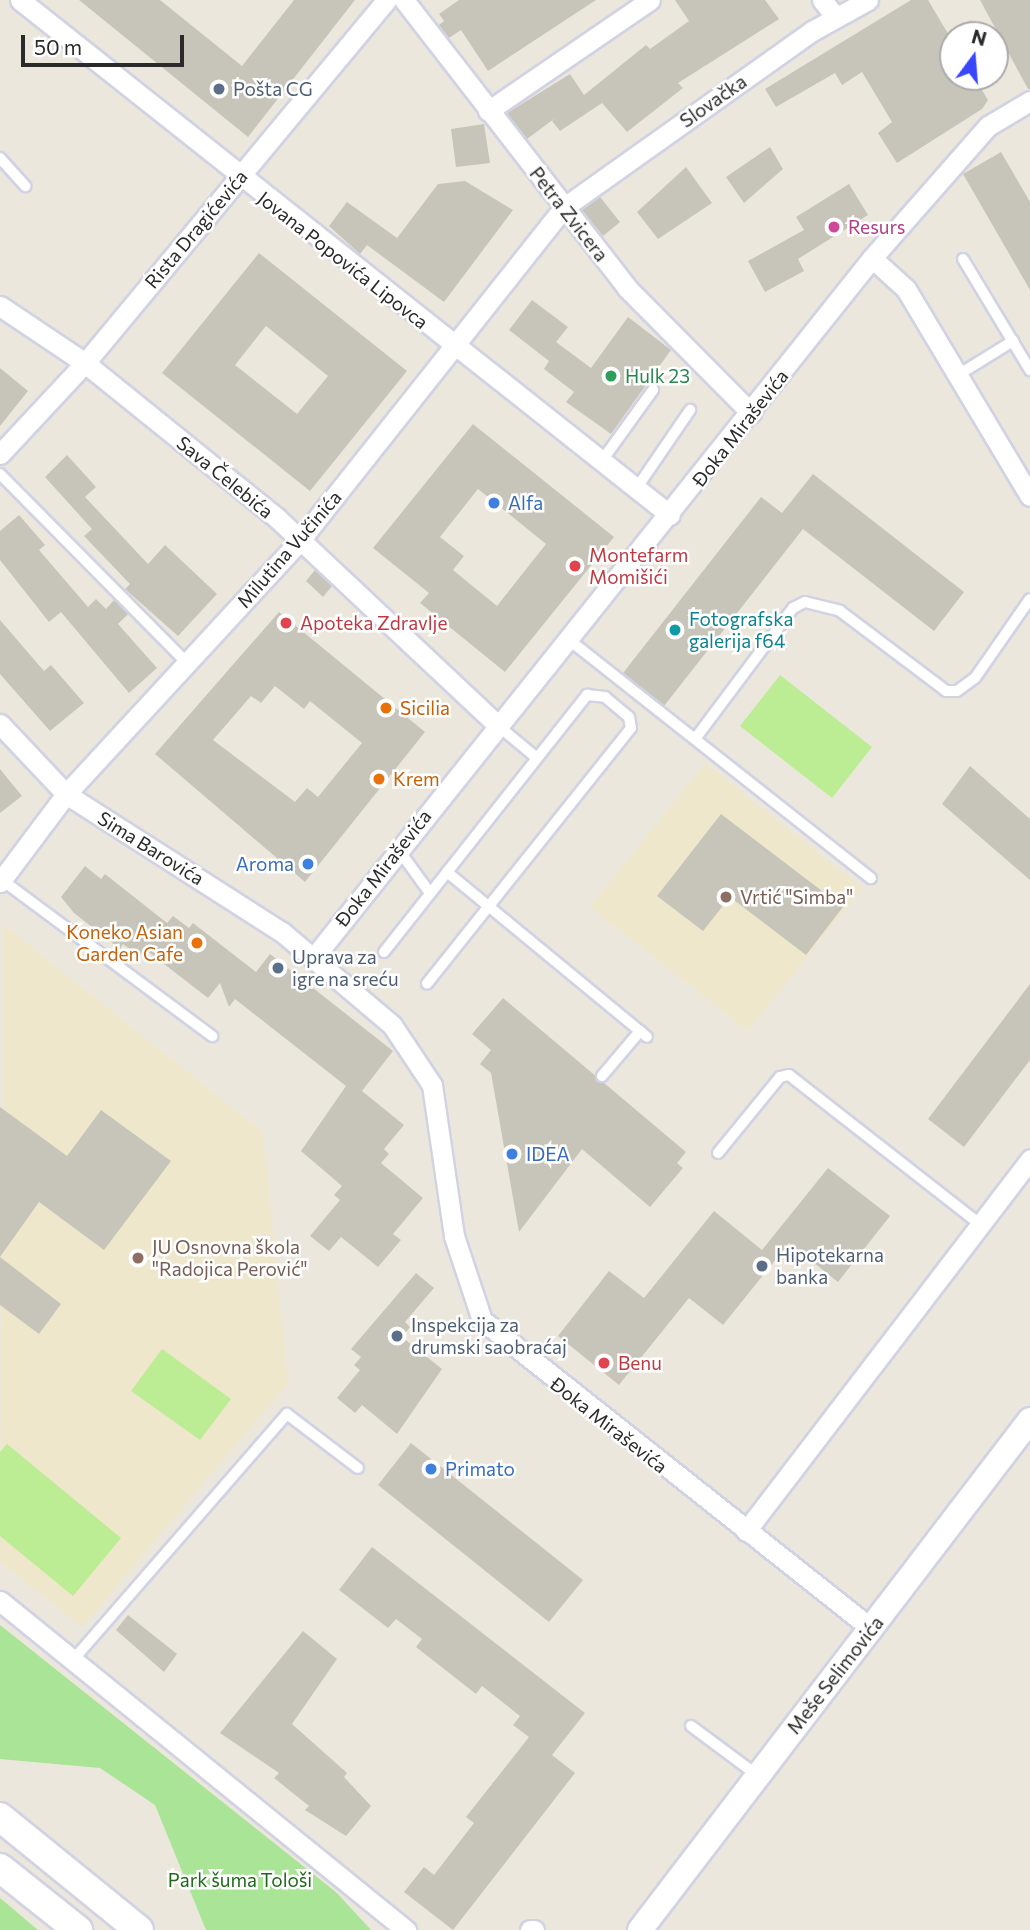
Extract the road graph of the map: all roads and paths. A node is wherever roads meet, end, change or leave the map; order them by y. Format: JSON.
{"nodes":[{"id":1,"x":20,"y":0,"type":"edge"},
{"id":2,"x":386,"y":0,"type":"edge"},
{"id":3,"x":404,"y":0,"type":"edge"},
{"id":4,"x":650,"y":0,"type":"edge"},
{"id":5,"x":822,"y":0,"type":"edge"},
{"id":6,"x":868,"y":0,"type":"edge"},
{"id":7,"x":835,"y":16,"type":"junction"},
{"id":8,"x":1030,"y":101,"type":"edge"},
{"id":9,"x":488,"y":111,"type":"junction"},
{"id":10,"x":0,"y":158,"type":"edge"},
{"id":11,"x":238,"y":178,"type":"junction"},
{"id":12,"x":25,"y":186,"type":"dead end"},
{"id":13,"x":563,"y":208,"type":"junction"},
{"id":14,"x":872,"y":258,"type":"junction"},
{"id":15,"x":963,"y":259,"type":"dead end"},
{"id":16,"x":0,"y":306,"type":"edge"},
{"id":17,"x":1013,"y":341,"type":"junction"},
{"id":18,"x":452,"y":346,"type":"junction"},
{"id":19,"x":85,"y":363,"type":"junction"},
{"id":20,"x":1030,"y":370,"type":"edge"},
{"id":21,"x":958,"y":375,"type":"junction"},
{"id":22,"x":653,"y":390,"type":"dead end"},
{"id":23,"x":690,"y":411,"type":"dead end"},
{"id":24,"x":751,"y":414,"type":"junction"},
{"id":25,"x":0,"y":454,"type":"edge"},
{"id":26,"x":601,"y":462,"type":"junction"},
{"id":27,"x":0,"y":474,"type":"edge"},
{"id":28,"x":636,"y":489,"type":"junction"},
{"id":29,"x":1030,"y":496,"type":"edge"},
{"id":30,"x":670,"y":515,"type":"junction"},
{"id":31,"x":301,"y":539,"type":"junction"},
{"id":32,"x":1030,"y":599,"type":"edge"},
{"id":33,"x":567,"y":638,"type":"junction"},
{"id":34,"x":187,"y":663,"type":"junction"},
{"id":35,"x":0,"y":724,"type":"edge"},
{"id":36,"x":496,"y":724,"type":"junction"},
{"id":37,"x":695,"y":739,"type":"junction"},
{"id":38,"x":537,"y":758,"type":"junction"},
{"id":39,"x":66,"y":794,"type":"junction"},
{"id":40,"x":398,"y":849,"type":"junction"},
{"id":41,"x":447,"y":872,"type":"junction"},
{"id":42,"x":871,"y":878,"type":"dead end"},
{"id":43,"x":1,"y":881,"type":"edge"},
{"id":44,"x":430,"y":893,"type":"junction"},
{"id":45,"x":489,"y":908,"type":"junction"},
{"id":46,"x":384,"y":952,"type":"dead end"},
{"id":47,"x":315,"y":956,"type":"junction"},
{"id":48,"x":427,"y":984,"type":"dead end"},
{"id":49,"x":212,"y":1036,"type":"dead end"},
{"id":50,"x":602,"y":1076,"type":"dead end"},
{"id":51,"x":718,"y":1153,"type":"dead end"},
{"id":52,"x":1030,"y":1159,"type":"edge"},
{"id":53,"x":980,"y":1224,"type":"junction"},
{"id":54,"x":1030,"y":1420,"type":"edge"},
{"id":55,"x":358,"y":1468,"type":"dead end"},
{"id":56,"x":746,"y":1531,"type":"junction"},
{"id":57,"x":0,"y":1601,"type":"edge"},
{"id":58,"x":871,"y":1628,"type":"junction"},
{"id":59,"x":73,"y":1660,"type":"junction"},
{"id":60,"x":691,"y":1726,"type":"dead end"},
{"id":61,"x":757,"y":1775,"type":"junction"},
{"id":62,"x":0,"y":1817,"type":"edge"},
{"id":63,"x":0,"y":1868,"type":"edge"},
{"id":64,"x":78,"y":1930,"type":"edge"},
{"id":65,"x":139,"y":1930,"type":"edge"},
{"id":66,"x":406,"y":1930,"type":"edge"},
{"id":67,"x":640,"y":1930,"type":"edge"}],
"edges":[{"from":1,"to":11,"type":"street","name":"Jovana Popovića Lipovca"},
{"from":2,"to":11,"type":"street","name":"Rista Dragićevića"},
{"from":3,"to":9,"type":"street","name":"Petra Zvicera"},
{"from":4,"to":9,"type":"street"},
{"from":5,"to":7,"type":"street"},
{"from":6,"to":7,"type":"street","name":"Slovačka"},
{"from":7,"to":13,"type":"street","name":"Slovačka"},
{"from":8,"to":14,"type":"street","name":"Đoka Miraševića"},
{"from":9,"to":13,"type":"street","name":"Petra Zvicera"},
{"from":10,"to":12,"type":"lane"},
{"from":11,"to":18,"type":"street","name":"Jovana Popovića Lipovca"},
{"from":11,"to":19,"type":"street","name":"Rista Dragićevića"},
{"from":13,"to":18,"type":"street","name":"Milutina Vučinića"},
{"from":13,"to":24,"type":"street","name":"Petra Zvicera"},
{"from":14,"to":21,"type":"street"},
{"from":14,"to":24,"type":"street","name":"Đoka Miraševića"},
{"from":15,"to":17,"type":"lane"},
{"from":16,"to":19,"type":"street","name":"Sava Čelebića"},
{"from":17,"to":20,"type":"lane"},
{"from":17,"to":21,"type":"lane"},
{"from":18,"to":26,"type":"street","name":"Jovana Popovića Lipovca"},
{"from":18,"to":31,"type":"street","name":"Milutina Vučinića"},
{"from":19,"to":25,"type":"street","name":"Rista Dragićevića"},
{"from":19,"to":31,"type":"street","name":"Sava Čelebića"},
{"from":21,"to":29,"type":"street"},
{"from":22,"to":26,"type":"lane"},
{"from":23,"to":28,"type":"lane"},
{"from":24,"to":30,"type":"street","name":"Đoka Miraševića"},
{"from":26,"to":28,"type":"street","name":"Jovana Popovića Lipovca"},
{"from":27,"to":34,"type":"lane"},
{"from":28,"to":30,"type":"street","name":"Jovana Popovića Lipovca"},
{"from":30,"to":33,"type":"street","name":"Đoka Miraševića"},
{"from":31,"to":34,"type":"street","name":"Milutina Vučinića"},
{"from":31,"to":36,"type":"street","name":"Sava Čelebića"},
{"from":32,"to":37,"type":"lane"},
{"from":33,"to":36,"type":"street","name":"Đoka Miraševića"},
{"from":33,"to":37,"type":"lane"},
{"from":34,"to":39,"type":"street","name":"Milutina Vučinića"},
{"from":35,"to":39,"type":"street","name":"Sima Barovića"},
{"from":36,"to":38,"type":"lane"},
{"from":36,"to":40,"type":"street","name":"Đoka Miraševića"},
{"from":37,"to":42,"type":"lane"},
{"from":38,"to":41,"type":"lane"},
{"from":38,"to":45,"type":"lane"},
{"from":39,"to":43,"type":"street","name":"Milutina Vučinića"},
{"from":39,"to":47,"type":"street","name":"Sima Barovića"},
{"from":40,"to":44,"type":"lane"},
{"from":40,"to":47,"type":"street","name":"Đoka Miraševića"},
{"from":41,"to":44,"type":"lane"},
{"from":41,"to":45,"type":"lane"},
{"from":43,"to":49,"type":"lane","name":"Milutina Vučinića"},
{"from":44,"to":46,"type":"lane"},
{"from":45,"to":48,"type":"lane"},
{"from":45,"to":50,"type":"lane"},
{"from":47,"to":56,"type":"street","name":"Đoka Miraševića"},
{"from":51,"to":53,"type":"lane"},
{"from":52,"to":53,"type":"street"},
{"from":53,"to":56,"type":"street"},
{"from":54,"to":58,"type":"street","name":"Meše Selimovića"},
{"from":55,"to":59,"type":"lane"},
{"from":56,"to":58,"type":"street","name":"Đoka Miraševića"},
{"from":57,"to":59,"type":"street"},
{"from":58,"to":61,"type":"street","name":"Meše Selimovića"},
{"from":59,"to":66,"type":"street"},
{"from":60,"to":61,"type":"lane"},
{"from":61,"to":67,"type":"street","name":"Meše Selimovića"},
{"from":62,"to":65,"type":"main road"},
{"from":63,"to":64,"type":"main road"}]}
